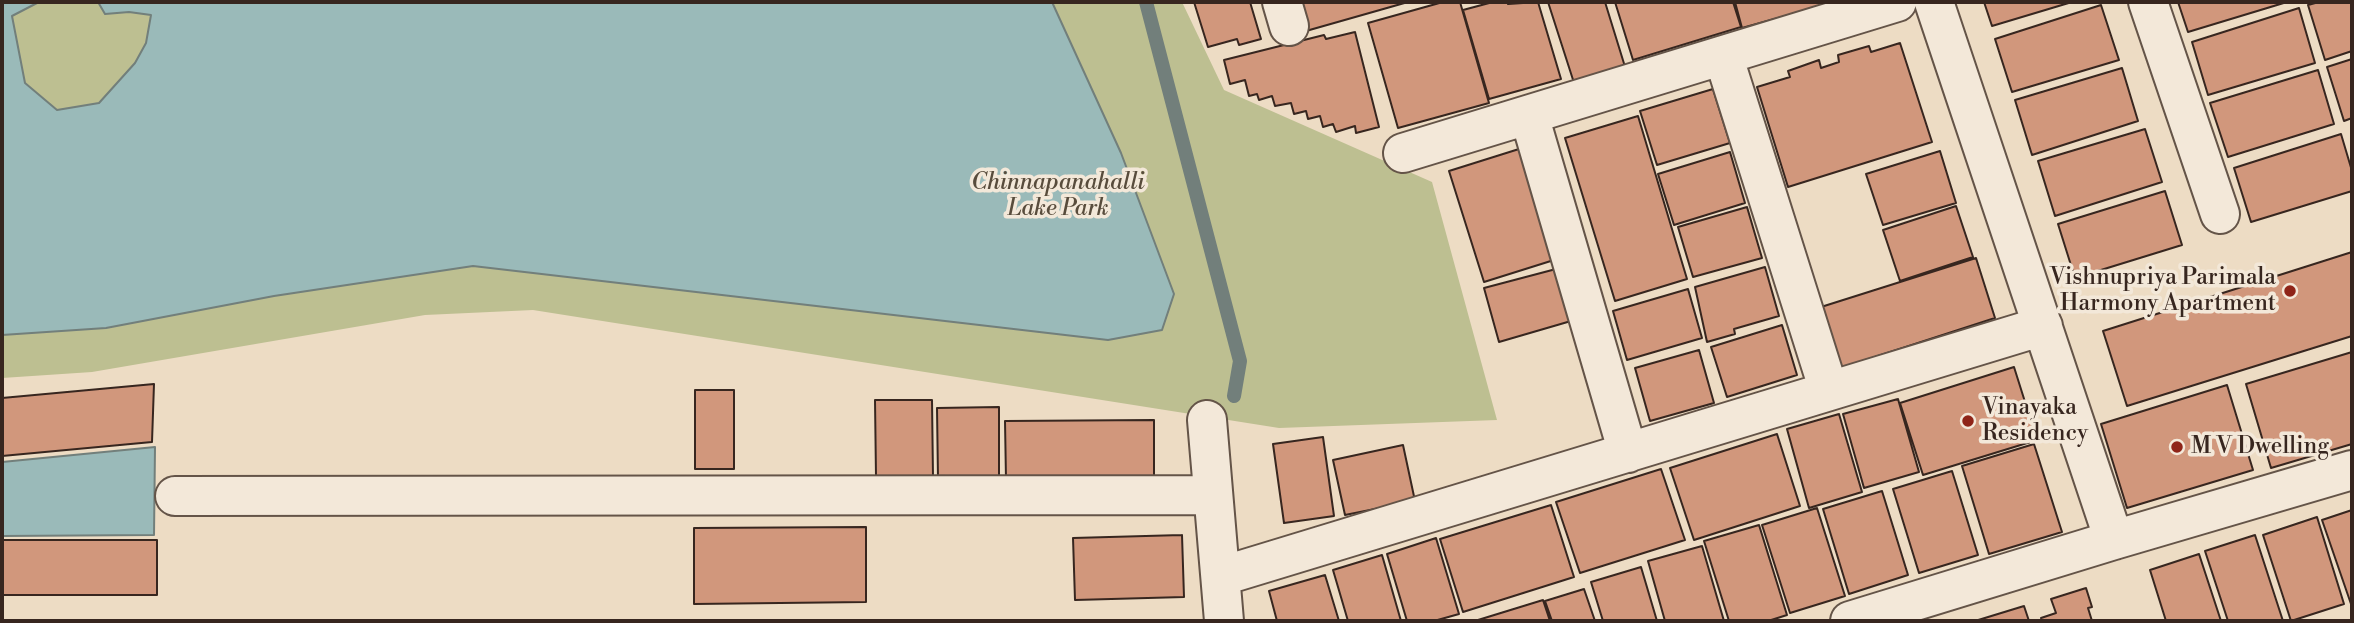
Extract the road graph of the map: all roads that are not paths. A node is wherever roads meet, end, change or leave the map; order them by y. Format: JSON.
{"nodes":[{"id":1,"x":1897,"y":2,"type":"edge"},
{"id":2,"x":1934,"y":2,"type":"edge"},
{"id":3,"x":2148,"y":2,"type":"edge"},
{"id":4,"x":1723,"y":55,"type":"junction"},
{"id":5,"x":1529,"y":115,"type":"junction"},
{"id":6,"x":1403,"y":153,"type":"dead end"},
{"id":7,"x":2220,"y":214,"type":"dead end"},
{"id":8,"x":2043,"y":326,"type":"junction"},
{"id":9,"x":1829,"y":391,"type":"junction"},
{"id":10,"x":1207,"y":420,"type":"dead end"},
{"id":11,"x":1628,"y":453,"type":"junction"},
{"id":12,"x":2352,"y":470,"type":"edge"},
{"id":13,"x":1212,"y":495,"type":"junction"},
{"id":14,"x":175,"y":496,"type":"dead end"},
{"id":15,"x":2113,"y":540,"type":"junction"},
{"id":16,"x":1222,"y":576,"type":"junction"},
{"id":17,"x":1224,"y":621,"type":"edge"},
{"id":18,"x":1850,"y":621,"type":"edge"}],
"edges":[{"from":1,"to":4,"type":"street"},
{"from":2,"to":8,"type":"street"},
{"from":3,"to":7,"type":"street"},
{"from":4,"to":5,"type":"street"},
{"from":4,"to":9,"type":"street"},
{"from":5,"to":6,"type":"street"},
{"from":5,"to":11,"type":"street"},
{"from":8,"to":9,"type":"street"},
{"from":8,"to":15,"type":"street"},
{"from":9,"to":11,"type":"street"},
{"from":10,"to":13,"type":"street"},
{"from":11,"to":16,"type":"street"},
{"from":12,"to":15,"type":"street"},
{"from":13,"to":14,"type":"street"},
{"from":13,"to":16,"type":"street"},
{"from":15,"to":18,"type":"street"},
{"from":16,"to":17,"type":"street"}]}
